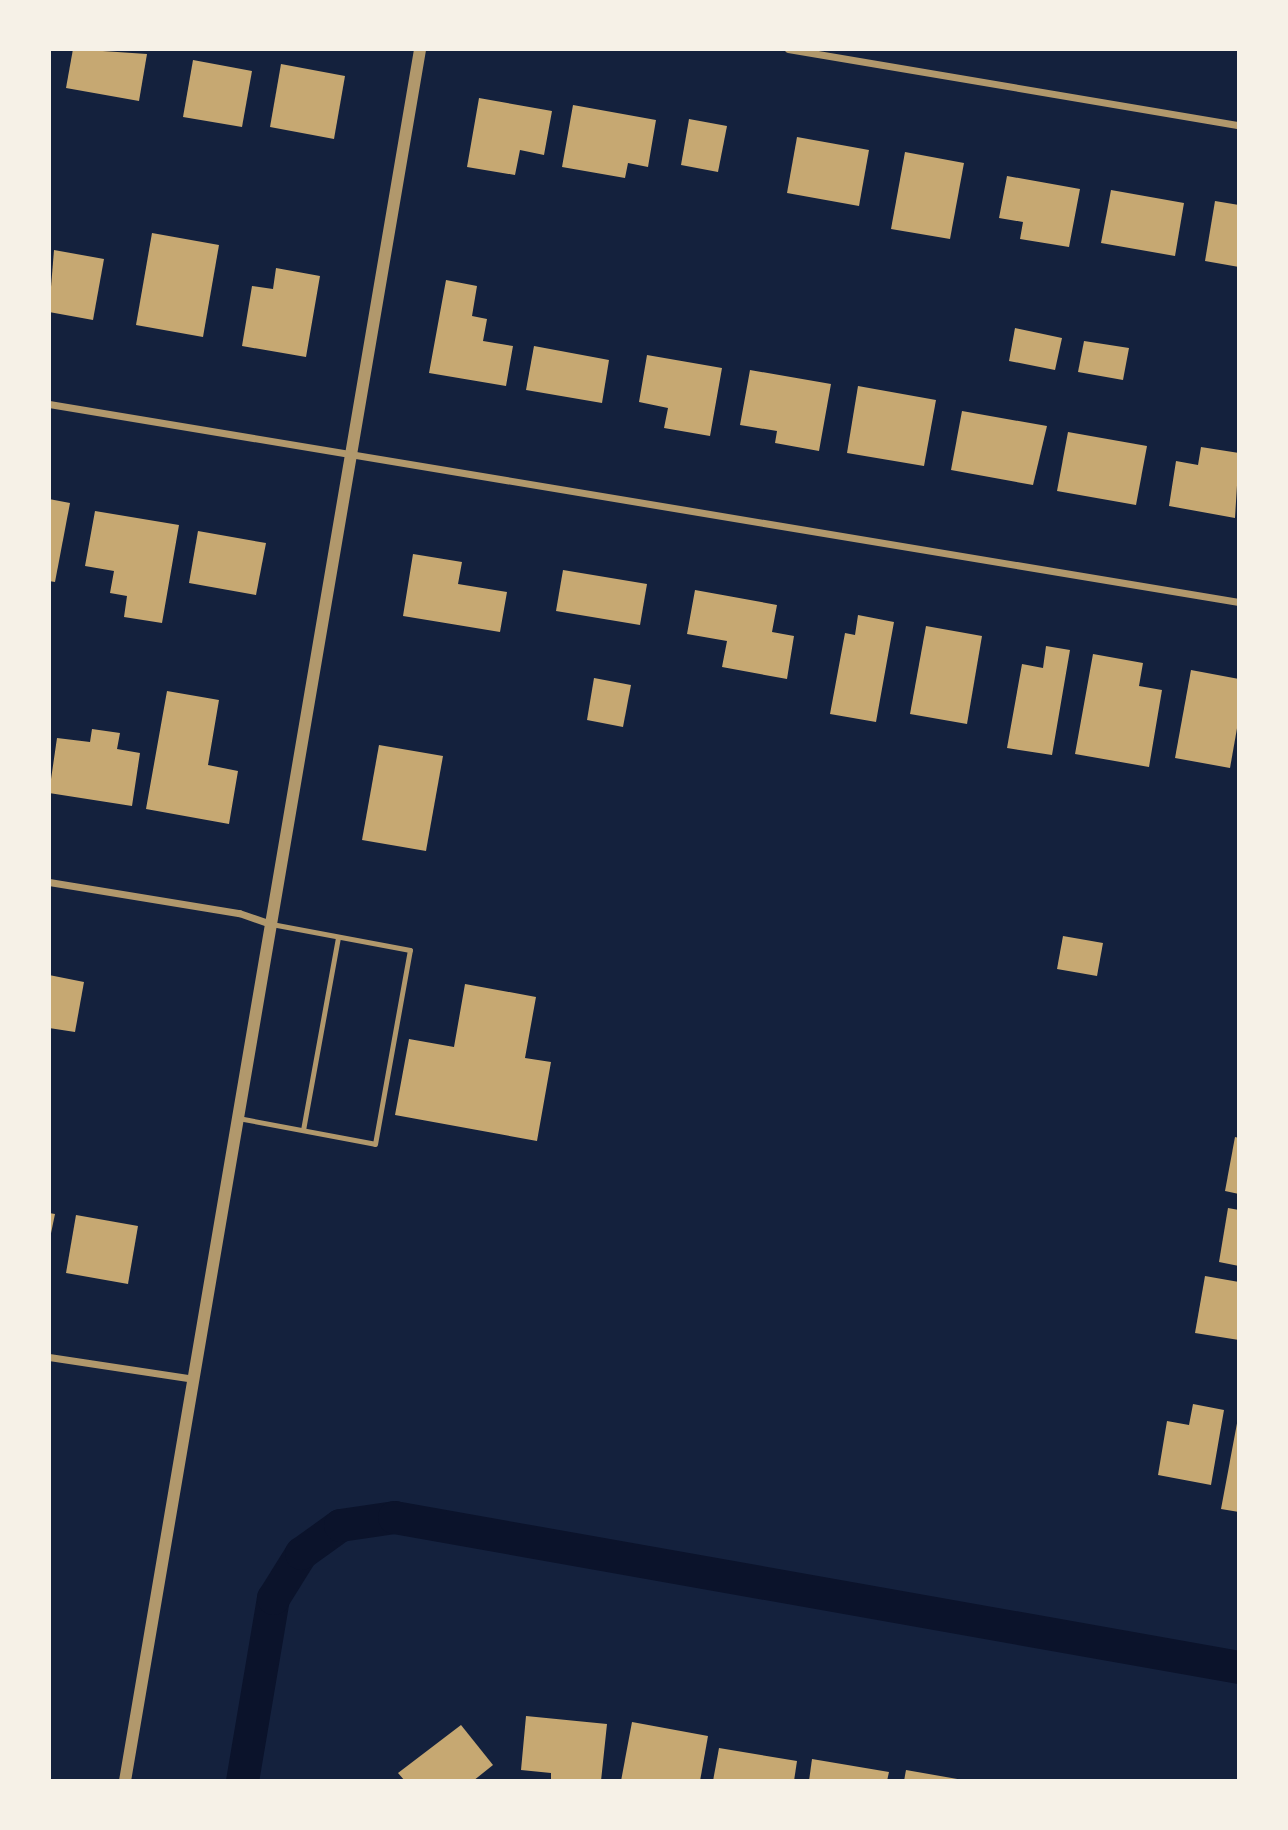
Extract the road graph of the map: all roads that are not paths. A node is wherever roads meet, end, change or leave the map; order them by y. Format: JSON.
{"nodes":[{"id":1,"x":419,"y":49,"type":"edge"},
{"id":2,"x":788,"y":49,"type":"edge"},
{"id":3,"x":1239,"y":125,"type":"edge"},
{"id":4,"x":49,"y":404,"type":"edge"},
{"id":5,"x":351,"y":452,"type":"junction"},
{"id":6,"x":1239,"y":602,"type":"edge"},
{"id":7,"x":49,"y":882,"type":"edge"},
{"id":8,"x":271,"y":924,"type":"junction"},
{"id":9,"x":338,"y":938,"type":"junction"},
{"id":10,"x":238,"y":1118,"type":"junction"},
{"id":11,"x":303,"y":1130,"type":"junction"},
{"id":12,"x":49,"y":1357,"type":"edge"},
{"id":13,"x":194,"y":1379,"type":"junction"},
{"id":14,"x":125,"y":1781,"type":"edge"}],
"edges":[{"from":1,"to":5,"type":"street"},
{"from":2,"to":3,"type":"street"},
{"from":4,"to":5,"type":"street"},
{"from":5,"to":6,"type":"street"},
{"from":5,"to":8,"type":"street"},
{"from":7,"to":8,"type":"street"},
{"from":8,"to":9,"type":"lane"},
{"from":8,"to":10,"type":"street"},
{"from":9,"to":11,"type":"lane"},
{"from":9,"to":11,"type":"lane"},
{"from":10,"to":11,"type":"lane"},
{"from":10,"to":13,"type":"street"},
{"from":12,"to":13,"type":"street"},
{"from":13,"to":14,"type":"street"}]}
